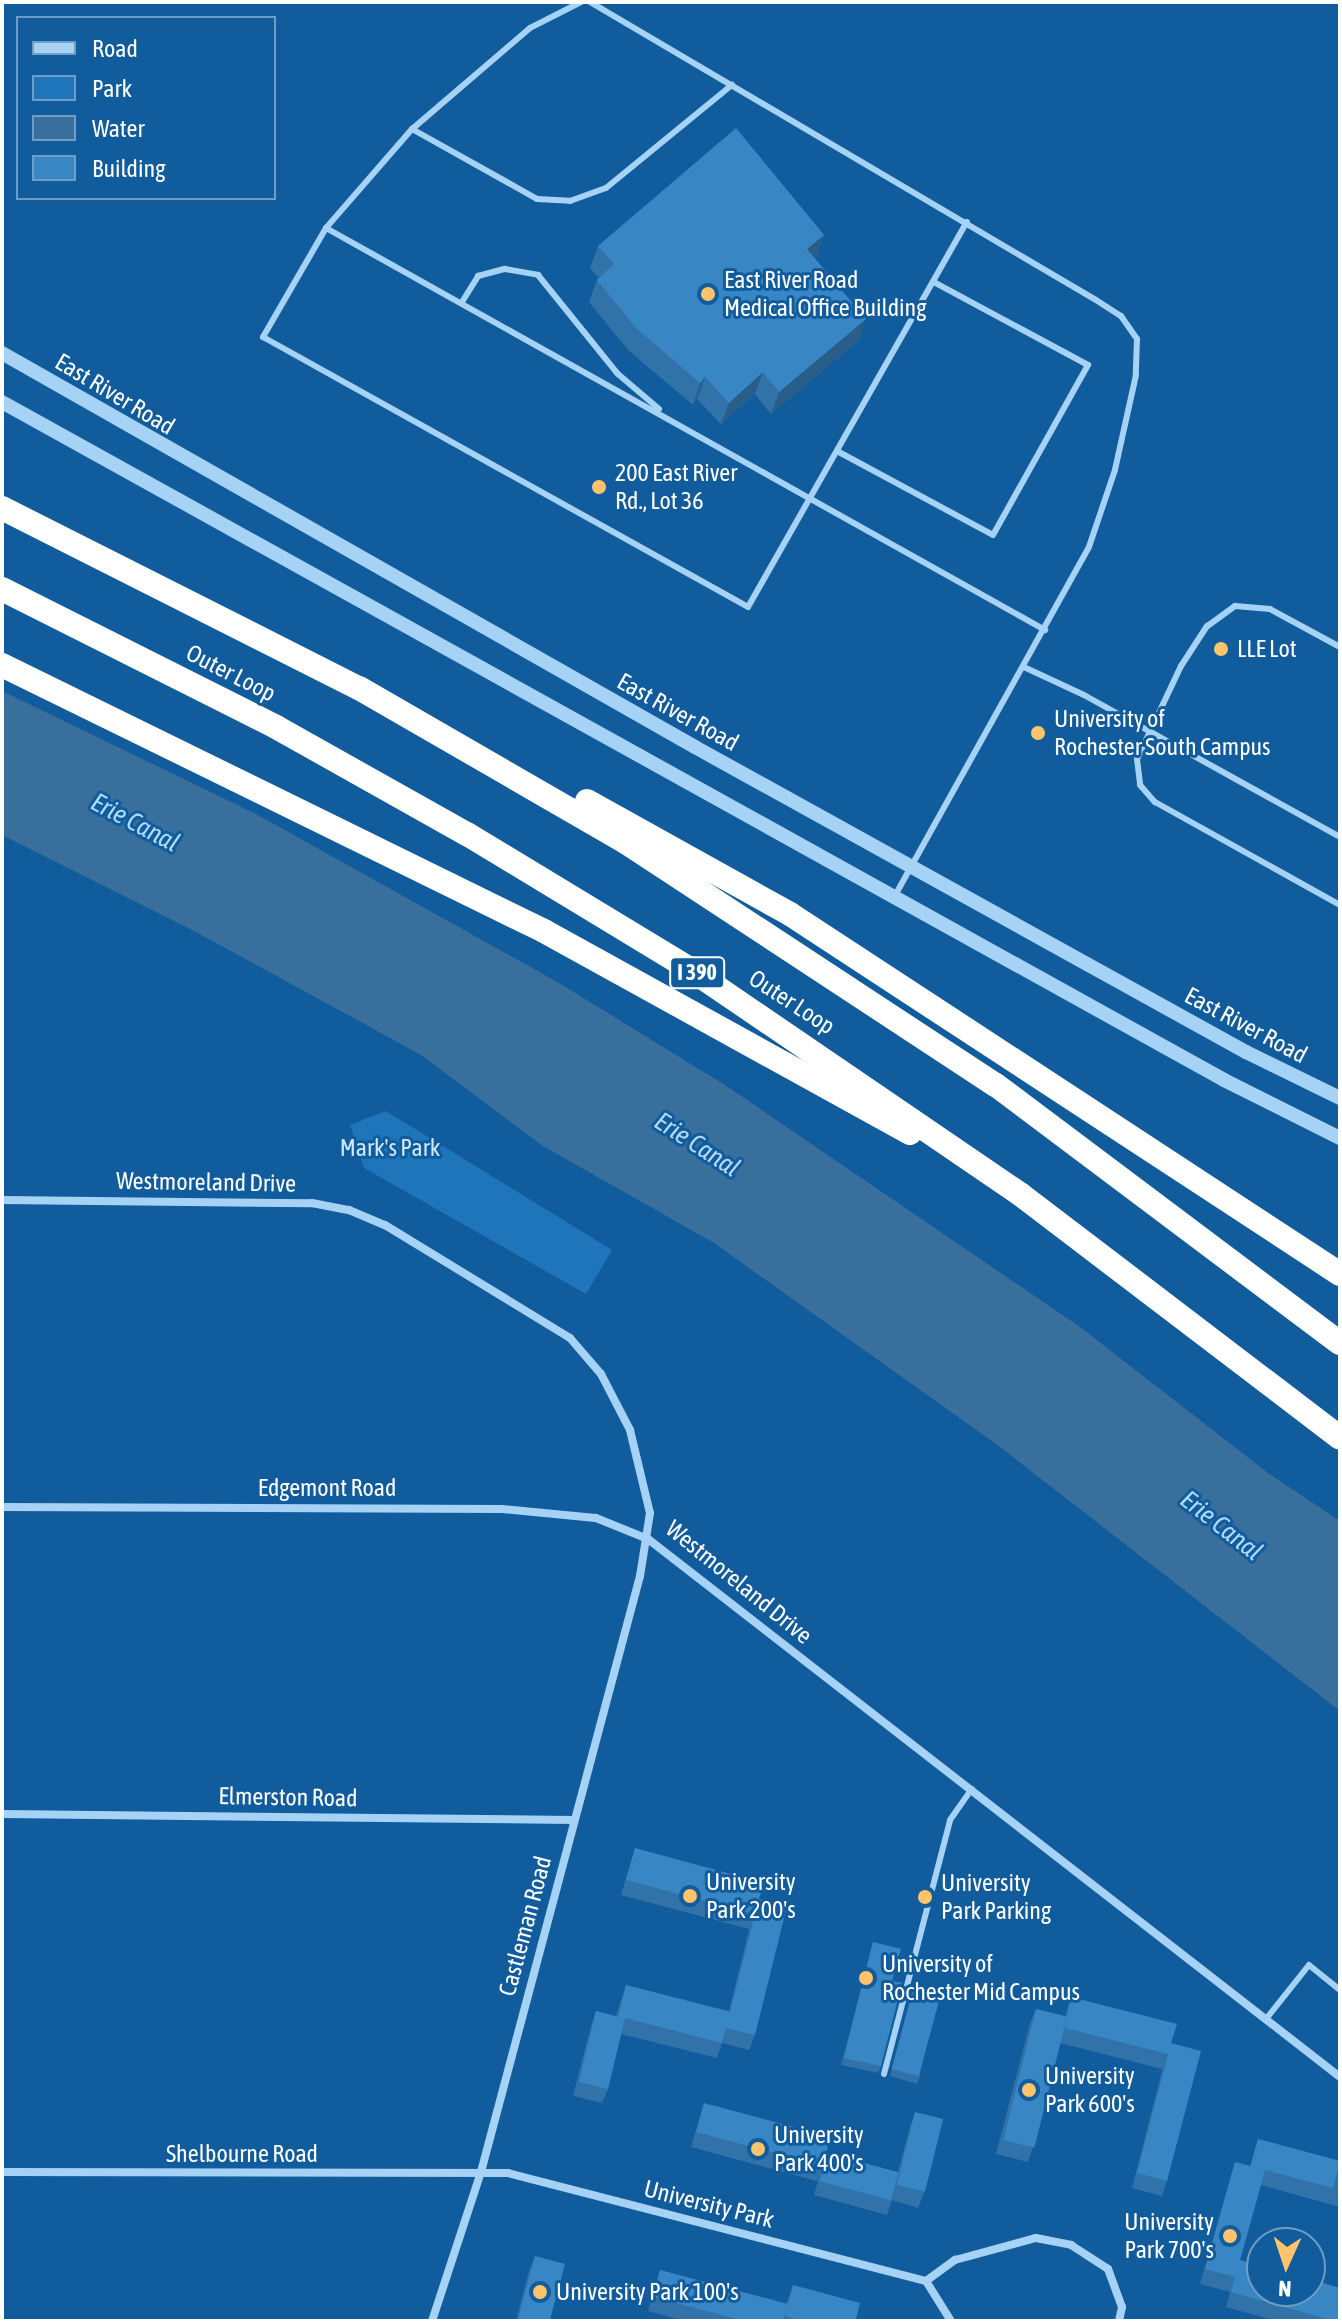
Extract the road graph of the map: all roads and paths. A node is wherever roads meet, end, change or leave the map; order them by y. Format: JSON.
{"nodes":[{"id":1,"x":581,"y":2,"type":"edge"},
{"id":2,"x":590,"y":2,"type":"edge"},
{"id":3,"x":732,"y":85,"type":"junction"},
{"id":4,"x":412,"y":129,"type":"junction"},
{"id":5,"x":967,"y":222,"type":"junction"},
{"id":6,"x":326,"y":228,"type":"junction"},
{"id":7,"x":934,"y":282,"type":"junction"},
{"id":8,"x":462,"y":302,"type":"junction"},
{"id":9,"x":2,"y":353,"type":"edge"},
{"id":10,"x":2,"y":402,"type":"edge"},
{"id":11,"x":671,"y":419,"type":"junction"},
{"id":12,"x":837,"y":451,"type":"junction"},
{"id":13,"x":810,"y":498,"type":"junction"},
{"id":14,"x":2,"y":508,"type":"edge"},
{"id":15,"x":2,"y":589,"type":"edge"},
{"id":16,"x":1045,"y":630,"type":"junction"},
{"id":17,"x":1340,"y":647,"type":"edge"},
{"id":18,"x":2,"y":665,"type":"edge"},
{"id":19,"x":1026,"y":668,"type":"junction"},
{"id":20,"x":398,"y":710,"type":"junction"},
{"id":21,"x":1146,"y":731,"type":"junction"},
{"id":22,"x":1340,"y":837,"type":"edge"},
{"id":23,"x":912,"y":866,"type":"junction"},
{"id":24,"x":894,"y":898,"type":"junction"},
{"id":25,"x":1340,"y":905,"type":"edge"},
{"id":26,"x":1340,"y":1098,"type":"edge"},
{"id":27,"x":1340,"y":1138,"type":"edge"},
{"id":28,"x":1020,"y":1194,"type":"junction"},
{"id":29,"x":2,"y":1200,"type":"edge"},
{"id":30,"x":1340,"y":1274,"type":"edge"},
{"id":31,"x":1340,"y":1343,"type":"edge"},
{"id":32,"x":1340,"y":1438,"type":"edge"},
{"id":33,"x":2,"y":1507,"type":"edge"},
{"id":34,"x":648,"y":1539,"type":"junction"},
{"id":35,"x":972,"y":1789,"type":"junction"},
{"id":36,"x":2,"y":1814,"type":"edge"},
{"id":37,"x":573,"y":1820,"type":"junction"},
{"id":38,"x":1340,"y":1990,"type":"edge"},
{"id":39,"x":1266,"y":2019,"type":"junction"},
{"id":40,"x":884,"y":2074,"type":"edge"},
{"id":41,"x":1340,"y":2077,"type":"edge"},
{"id":42,"x":2,"y":2172,"type":"edge"},
{"id":43,"x":481,"y":2172,"type":"junction"},
{"id":44,"x":926,"y":2281,"type":"junction"},
{"id":45,"x":432,"y":2321,"type":"edge"},
{"id":46,"x":951,"y":2321,"type":"edge"},
{"id":47,"x":1119,"y":2321,"type":"edge"}],
"edges":[{"from":1,"to":4,"type":"lane"},
{"from":2,"to":3,"type":"lane"},
{"from":3,"to":4,"type":"lane"},
{"from":3,"to":5,"type":"lane"},
{"from":4,"to":6,"type":"lane"},
{"from":5,"to":7,"type":"lane"},
{"from":5,"to":16,"type":"lane"},
{"from":6,"to":8,"type":"lane"},
{"from":6,"to":13,"type":"lane"},
{"from":7,"to":12,"type":"lane"},
{"from":7,"to":12,"type":"lane"},
{"from":8,"to":11,"type":"lane"},
{"from":8,"to":11,"type":"lane"},
{"from":9,"to":23,"type":"street","name":"East River Road"},
{"from":10,"to":24,"type":"street"},
{"from":11,"to":13,"type":"lane"},
{"from":12,"to":13,"type":"lane"},
{"from":13,"to":16,"type":"lane"},
{"from":14,"to":20,"type":"highway","name":"Outer Loop"},
{"from":15,"to":28,"type":"highway","name":"Outer Loop","number":"I 390"},
{"from":16,"to":19,"type":"lane"},
{"from":17,"to":21,"type":"lane"},
{"from":18,"to":28,"type":"highway"},
{"from":19,"to":21,"type":"lane"},
{"from":19,"to":23,"type":"lane"},
{"from":20,"to":30,"type":"highway"},
{"from":20,"to":31,"type":"highway","name":"Outer Loop"},
{"from":21,"to":22,"type":"lane"},
{"from":21,"to":25,"type":"lane"},
{"from":23,"to":24,"type":"lane"},
{"from":23,"to":26,"type":"street","name":"East River Road"},
{"from":24,"to":27,"type":"street"},
{"from":28,"to":32,"type":"highway","name":"Outer Loop","number":"I 390"},
{"from":29,"to":34,"type":"street","name":"Westmoreland Drive"},
{"from":33,"to":34,"type":"street","name":"Edgemont Road"},
{"from":34,"to":35,"type":"street","name":"Westmoreland Drive"},
{"from":34,"to":37,"type":"street","name":"Castleman Road"},
{"from":35,"to":39,"type":"street","name":"Westmoreland Drive"},
{"from":35,"to":40,"type":"lane"},
{"from":36,"to":37,"type":"street","name":"Elmerston Road"},
{"from":37,"to":43,"type":"street","name":"Castleman Road"},
{"from":38,"to":39,"type":"lane"},
{"from":39,"to":41,"type":"street","name":"Westmoreland Drive"},
{"from":42,"to":43,"type":"street","name":"Shelbourne Road"},
{"from":43,"to":44,"type":"street","name":"University Park"},
{"from":43,"to":45,"type":"street","name":"Castleman Road"},
{"from":44,"to":46,"type":"street"},
{"from":44,"to":47,"type":"street"}]}
